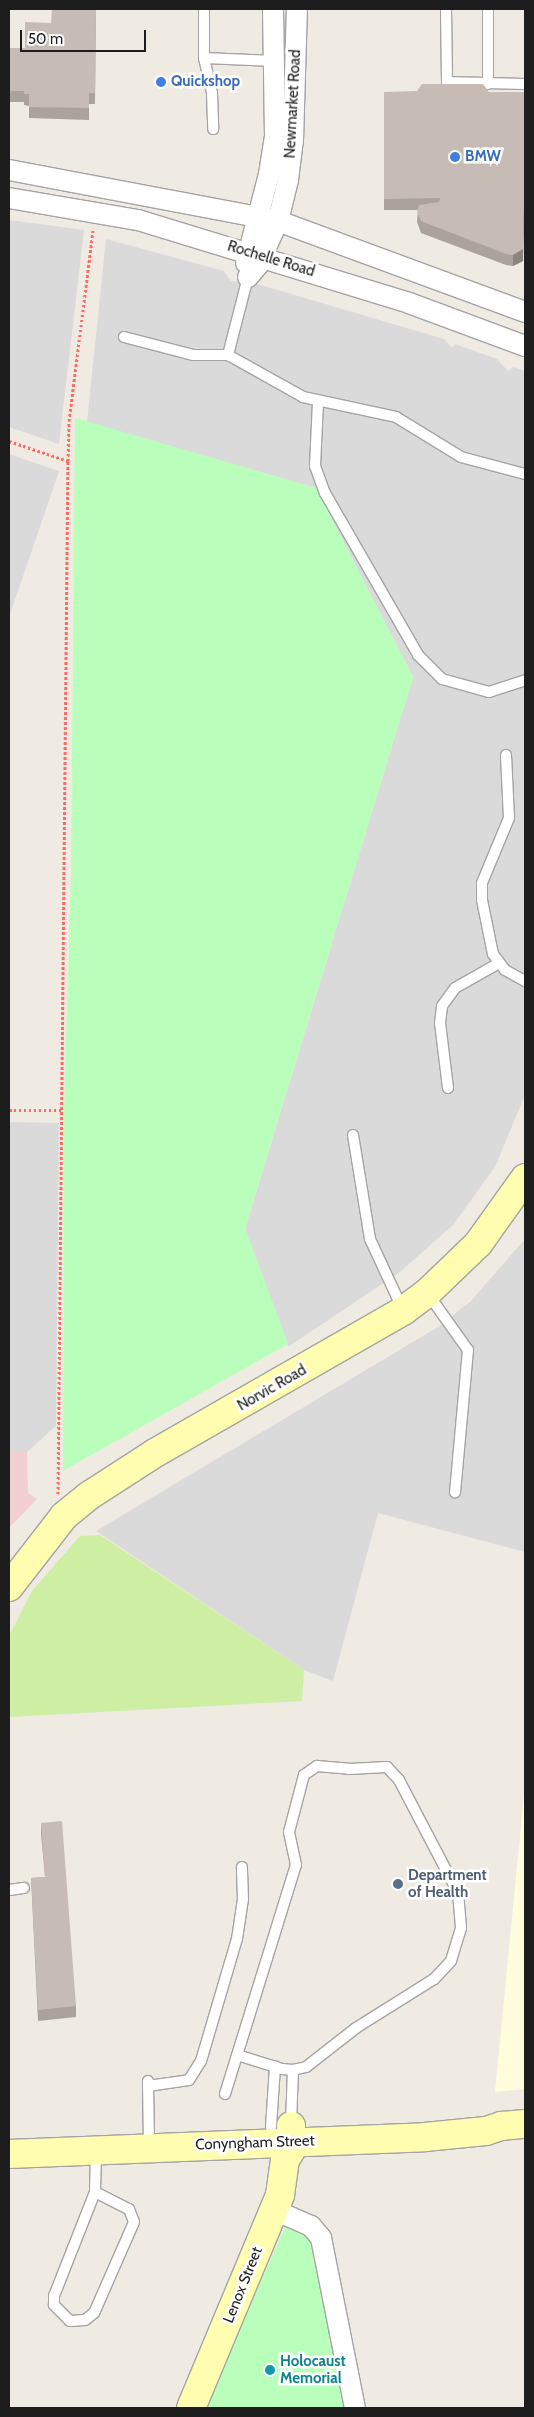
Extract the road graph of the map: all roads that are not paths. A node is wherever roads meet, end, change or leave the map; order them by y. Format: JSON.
{"nodes":[{"id":1,"x":204,"y":9,"type":"edge"},
{"id":2,"x":273,"y":9,"type":"edge"},
{"id":3,"x":298,"y":9,"type":"edge"},
{"id":4,"x":446,"y":9,"type":"edge"},
{"id":5,"x":488,"y":9,"type":"edge"},
{"id":6,"x":204,"y":58,"type":"junction"},
{"id":7,"x":275,"y":61,"type":"junction"},
{"id":8,"x":295,"y":64,"type":"junction"},
{"id":9,"x":488,"y":84,"type":"junction"},
{"id":10,"x":525,"y":84,"type":"edge"},
{"id":11,"x":213,"y":130,"type":"dead end"},
{"id":12,"x":9,"y":170,"type":"edge"},
{"id":13,"x":9,"y":198,"type":"edge"},
{"id":14,"x":268,"y":218,"type":"junction"},
{"id":15,"x":254,"y":253,"type":"junction"},
{"id":16,"x":248,"y":277,"type":"joint"},
{"id":17,"x":525,"y":312,"type":"edge"},
{"id":18,"x":124,"y":337,"type":"dead end"},
{"id":19,"x":525,"y":346,"type":"edge"},
{"id":20,"x":228,"y":355,"type":"junction"},
{"id":21,"x":318,"y":402,"type":"junction"},
{"id":22,"x":525,"y":474,"type":"edge"},
{"id":23,"x":525,"y":680,"type":"edge"},
{"id":24,"x":506,"y":755,"type":"dead end"},
{"id":25,"x":499,"y":963,"type":"junction"},
{"id":26,"x":525,"y":981,"type":"edge"},
{"id":27,"x":448,"y":1088,"type":"dead end"},
{"id":28,"x":353,"y":1136,"type":"dead end"},
{"id":29,"x":525,"y":1178,"type":"edge"},
{"id":30,"x":428,"y":1293,"type":"junction"},
{"id":31,"x":403,"y":1311,"type":"junction"},
{"id":32,"x":455,"y":1492,"type":"dead end"},
{"id":33,"x":10,"y":1579,"type":"edge"},
{"id":34,"x":242,"y":1867,"type":"dead end"},
{"id":35,"x":24,"y":1888,"type":"dead end"},
{"id":36,"x":9,"y":1890,"type":"edge"},
{"id":37,"x":237,"y":2056,"type":"junction"},
{"id":38,"x":274,"y":2066,"type":"junction"},
{"id":39,"x":293,"y":2070,"type":"junction"},
{"id":40,"x":225,"y":2094,"type":"dead end"},
{"id":41,"x":513,"y":2125,"type":"edge"},
{"id":42,"x":9,"y":2136,"type":"edge"},
{"id":43,"x":148,"y":2139,"type":"junction"},
{"id":44,"x":282,"y":2140,"type":"junction"},
{"id":45,"x":96,"y":2150,"type":"junction"},
{"id":46,"x":9,"y":2154,"type":"edge"},
{"id":47,"x":95,"y":2192,"type":"junction"},
{"id":48,"x":274,"y":2210,"type":"junction"},
{"id":49,"x":191,"y":2408,"type":"edge"},
{"id":50,"x":354,"y":2408,"type":"edge"}],
"edges":[{"from":1,"to":6,"type":"lane"},
{"from":2,"to":7,"type":"street","name":"Newmarket Road"},
{"from":3,"to":8,"type":"street","name":"Newmarket Road"},
{"from":4,"to":9,"type":"lane"},
{"from":5,"to":9,"type":"lane"},
{"from":6,"to":7,"type":"lane"},
{"from":6,"to":11,"type":"lane"},
{"from":7,"to":8,"type":"lane"},
{"from":7,"to":14,"type":"street","name":"Newmarket Road"},
{"from":8,"to":14,"type":"street","name":"Newmarket Road"},
{"from":9,"to":10,"type":"lane"},
{"from":12,"to":14,"type":"street"},
{"from":13,"to":15,"type":"street","name":"Rochelle Road"},
{"from":14,"to":15,"type":"street","name":"Newmarket Road"},
{"from":14,"to":17,"type":"street"},
{"from":15,"to":16,"type":"street","name":"Newmarket Road"},
{"from":15,"to":19,"type":"street","name":"Rochelle Road"},
{"from":16,"to":20,"type":"lane"},
{"from":18,"to":20,"type":"lane"},
{"from":20,"to":21,"type":"lane"},
{"from":21,"to":22,"type":"lane"},
{"from":21,"to":23,"type":"lane"},
{"from":24,"to":25,"type":"lane"},
{"from":25,"to":26,"type":"lane"},
{"from":25,"to":27,"type":"lane"},
{"from":28,"to":31,"type":"lane"},
{"from":29,"to":30,"type":"street","name":"Norvic Road"},
{"from":30,"to":31,"type":"street","name":"Norvic Road"},
{"from":30,"to":32,"type":"lane"},
{"from":31,"to":33,"type":"street","name":"Norvic Road"},
{"from":34,"to":43,"type":"lane"},
{"from":35,"to":36,"type":"lane"},
{"from":37,"to":38,"type":"lane"},
{"from":37,"to":39,"type":"lane"},
{"from":37,"to":40,"type":"lane"},
{"from":38,"to":39,"type":"lane"},
{"from":38,"to":44,"type":"lane"},
{"from":39,"to":44,"type":"lane"},
{"from":41,"to":44,"type":"street","name":"Conyngham Street"},
{"from":42,"to":43,"type":"street","name":"Conyngham Street"},
{"from":43,"to":44,"type":"street","name":"Conyngham Street"},
{"from":43,"to":45,"type":"street","name":"Conyngham Street"},
{"from":44,"to":48,"type":"street","name":"Lenox Street"},
{"from":45,"to":46,"type":"street","name":"Conyngham Street"},
{"from":45,"to":47,"type":"lane"},
{"from":47,"to":47,"type":"lane"},
{"from":48,"to":49,"type":"street","name":"Lenox Street"},
{"from":48,"to":50,"type":"street"}]}
